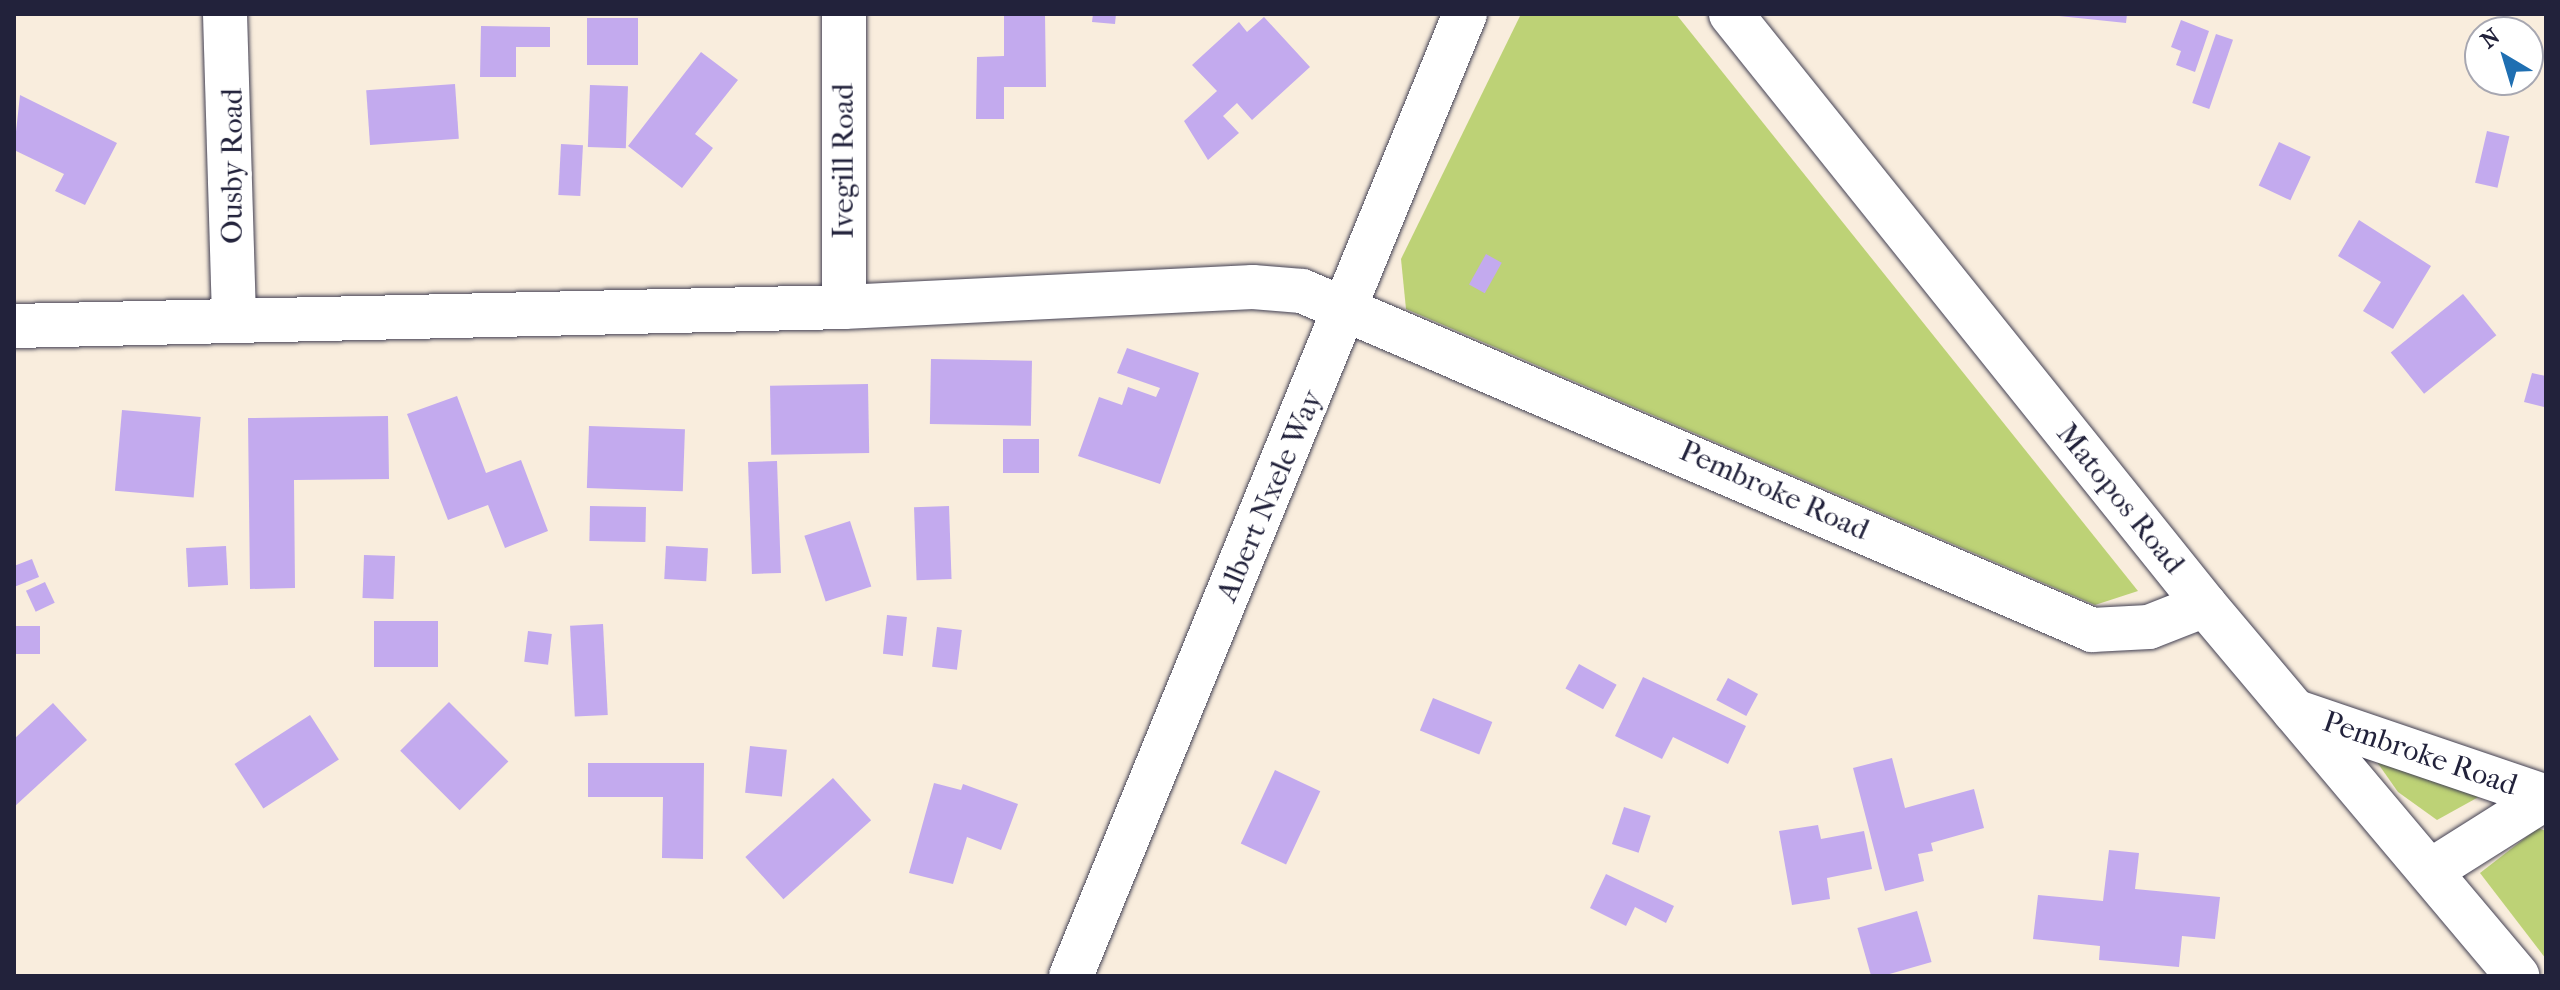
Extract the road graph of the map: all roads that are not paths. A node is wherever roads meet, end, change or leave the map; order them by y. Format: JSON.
{"nodes":[{"id":1,"x":225,"y":14,"type":"edge"},
{"id":2,"x":844,"y":14,"type":"edge"},
{"id":3,"x":1465,"y":14,"type":"edge"},
{"id":4,"x":1731,"y":14,"type":"edge"},
{"id":5,"x":1348,"y":306,"type":"junction"},
{"id":6,"x":844,"y":307,"type":"junction"},
{"id":7,"x":234,"y":319,"type":"junction"},
{"id":8,"x":14,"y":326,"type":"edge"},
{"id":9,"x":2205,"y":605,"type":"junction"},
{"id":10,"x":2294,"y":711,"type":"junction"},
{"id":11,"x":2546,"y":798,"type":"edge"},
{"id":12,"x":2430,"y":871,"type":"junction"},
{"id":13,"x":1071,"y":976,"type":"edge"},
{"id":14,"x":2517,"y":976,"type":"edge"}],
"edges":[{"from":1,"to":7,"type":"street","name":"Ousby Road"},
{"from":2,"to":6,"type":"street","name":"Ivegill Road"},
{"from":3,"to":5,"type":"street","name":"Albert Nxele Way"},
{"from":4,"to":9,"type":"street","name":"Matopos Road"},
{"from":5,"to":6,"type":"street","name":"Pembroke Road"},
{"from":5,"to":9,"type":"street","name":"Pembroke Road"},
{"from":5,"to":13,"type":"street","name":"Albert Nxele Way"},
{"from":6,"to":7,"type":"street","name":"Pembroke Road"},
{"from":7,"to":8,"type":"street","name":"Pembroke Road"},
{"from":9,"to":10,"type":"street","name":"Matopos Road"},
{"from":10,"to":11,"type":"street","name":"Pembroke Road"},
{"from":10,"to":12,"type":"street","name":"Matopos Road"},
{"from":11,"to":12,"type":"street","name":"Pembroke Road"},
{"from":12,"to":14,"type":"street","name":"Matopos Road"}]}
